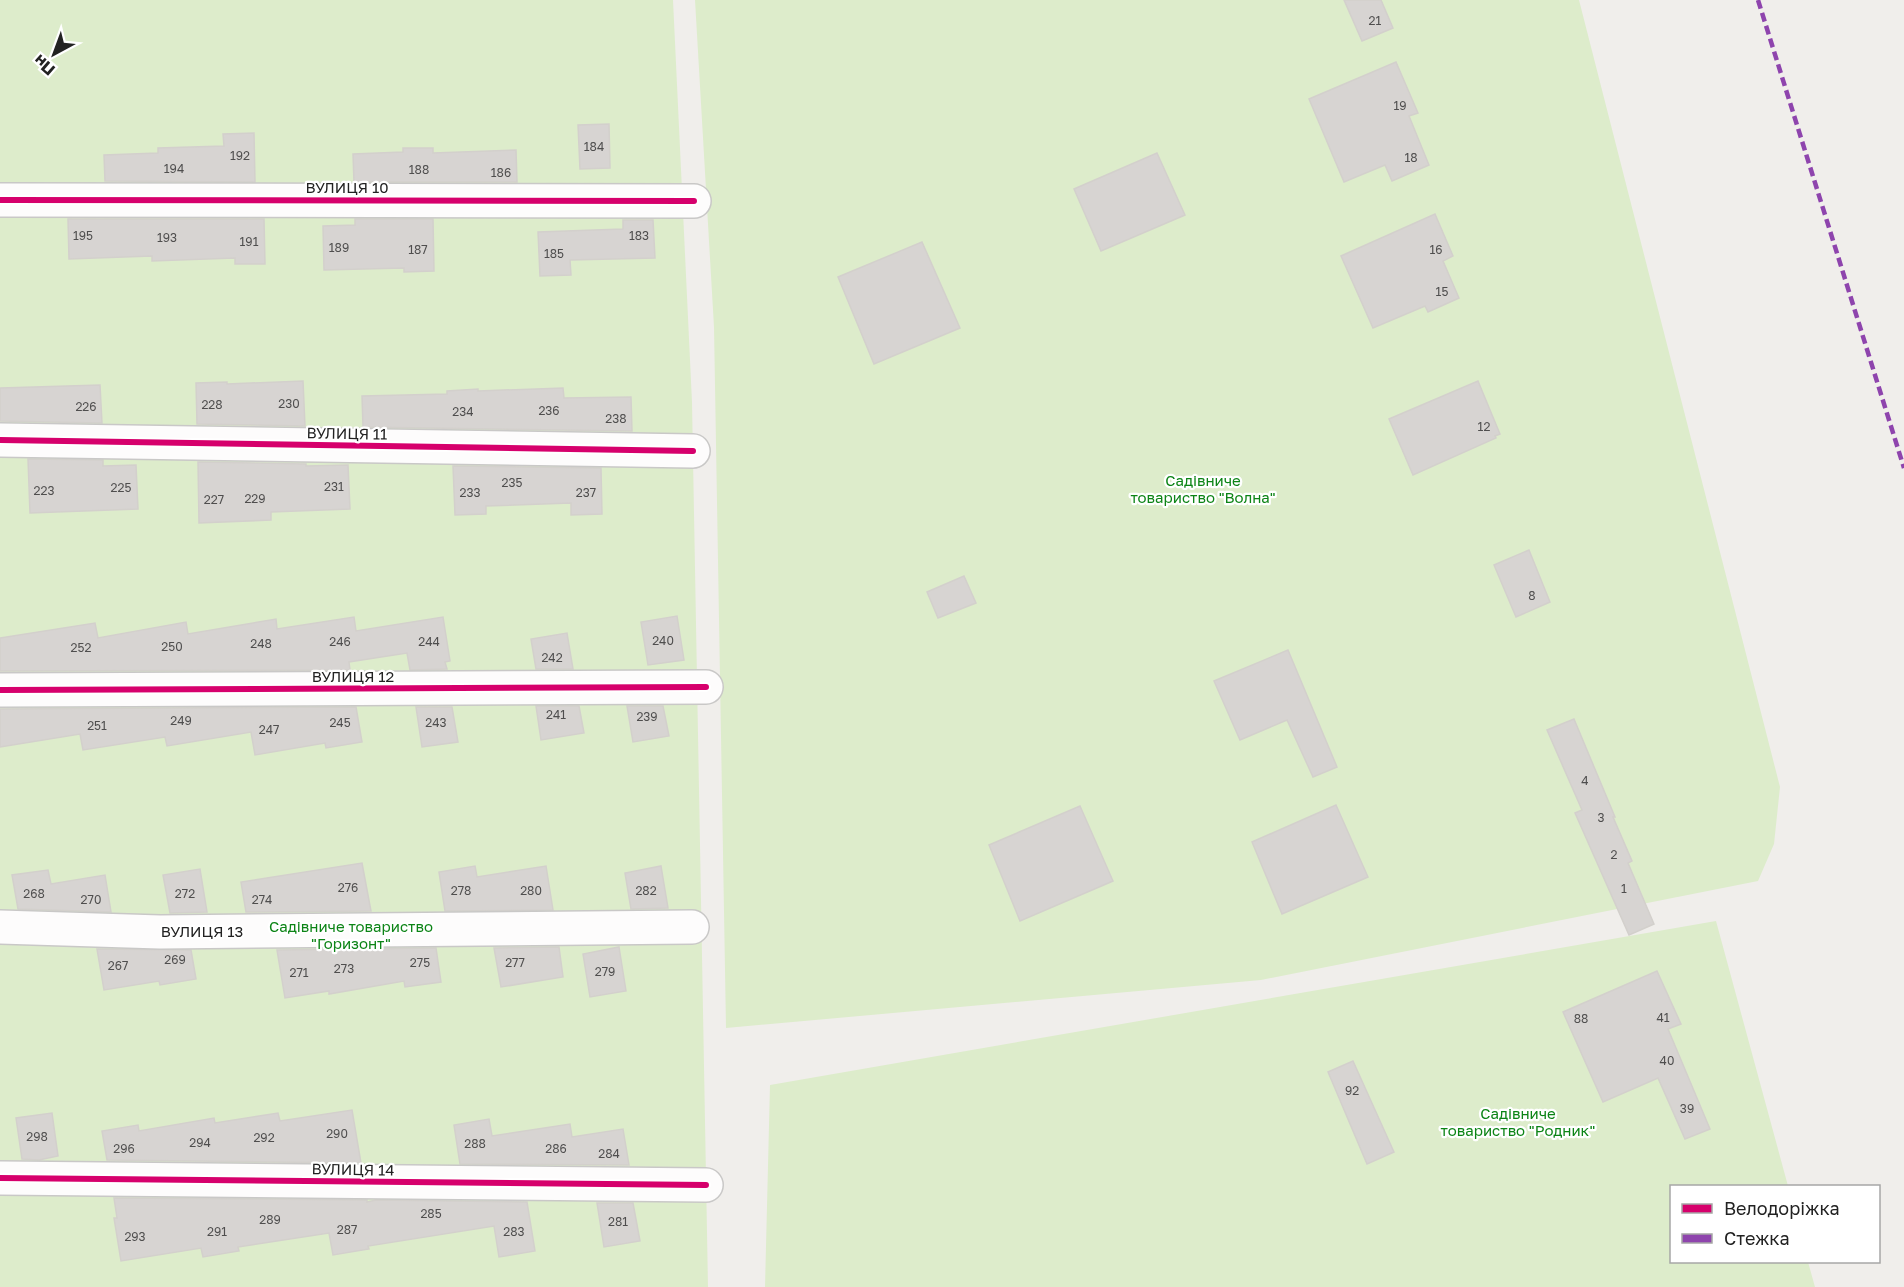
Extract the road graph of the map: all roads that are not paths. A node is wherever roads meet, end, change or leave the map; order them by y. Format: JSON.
{"nodes":[{"id":1,"x":0,"y":200,"type":"edge"},
{"id":2,"x":694,"y":201,"type":"dead end"},
{"id":3,"x":0,"y":440,"type":"edge"},
{"id":4,"x":693,"y":451,"type":"dead end"},
{"id":5,"x":706,"y":687,"type":"dead end"},
{"id":6,"x":0,"y":690,"type":"edge"},
{"id":7,"x":0,"y":927,"type":"edge"},
{"id":8,"x":692,"y":927,"type":"dead end"},
{"id":9,"x":0,"y":1178,"type":"edge"},
{"id":10,"x":706,"y":1185,"type":"dead end"}],
"edges":[{"from":1,"to":2,"type":"street","name":"ВУЛИЦЯ 10"},
{"from":3,"to":4,"type":"street","name":"ВУЛИЦЯ 11"},
{"from":5,"to":6,"type":"street","name":"ВУЛИЦЯ 12"},
{"from":7,"to":8,"type":"street","name":"ВУЛИЦЯ 13"},
{"from":9,"to":10,"type":"street","name":"ВУЛИЦЯ 14"}]}
